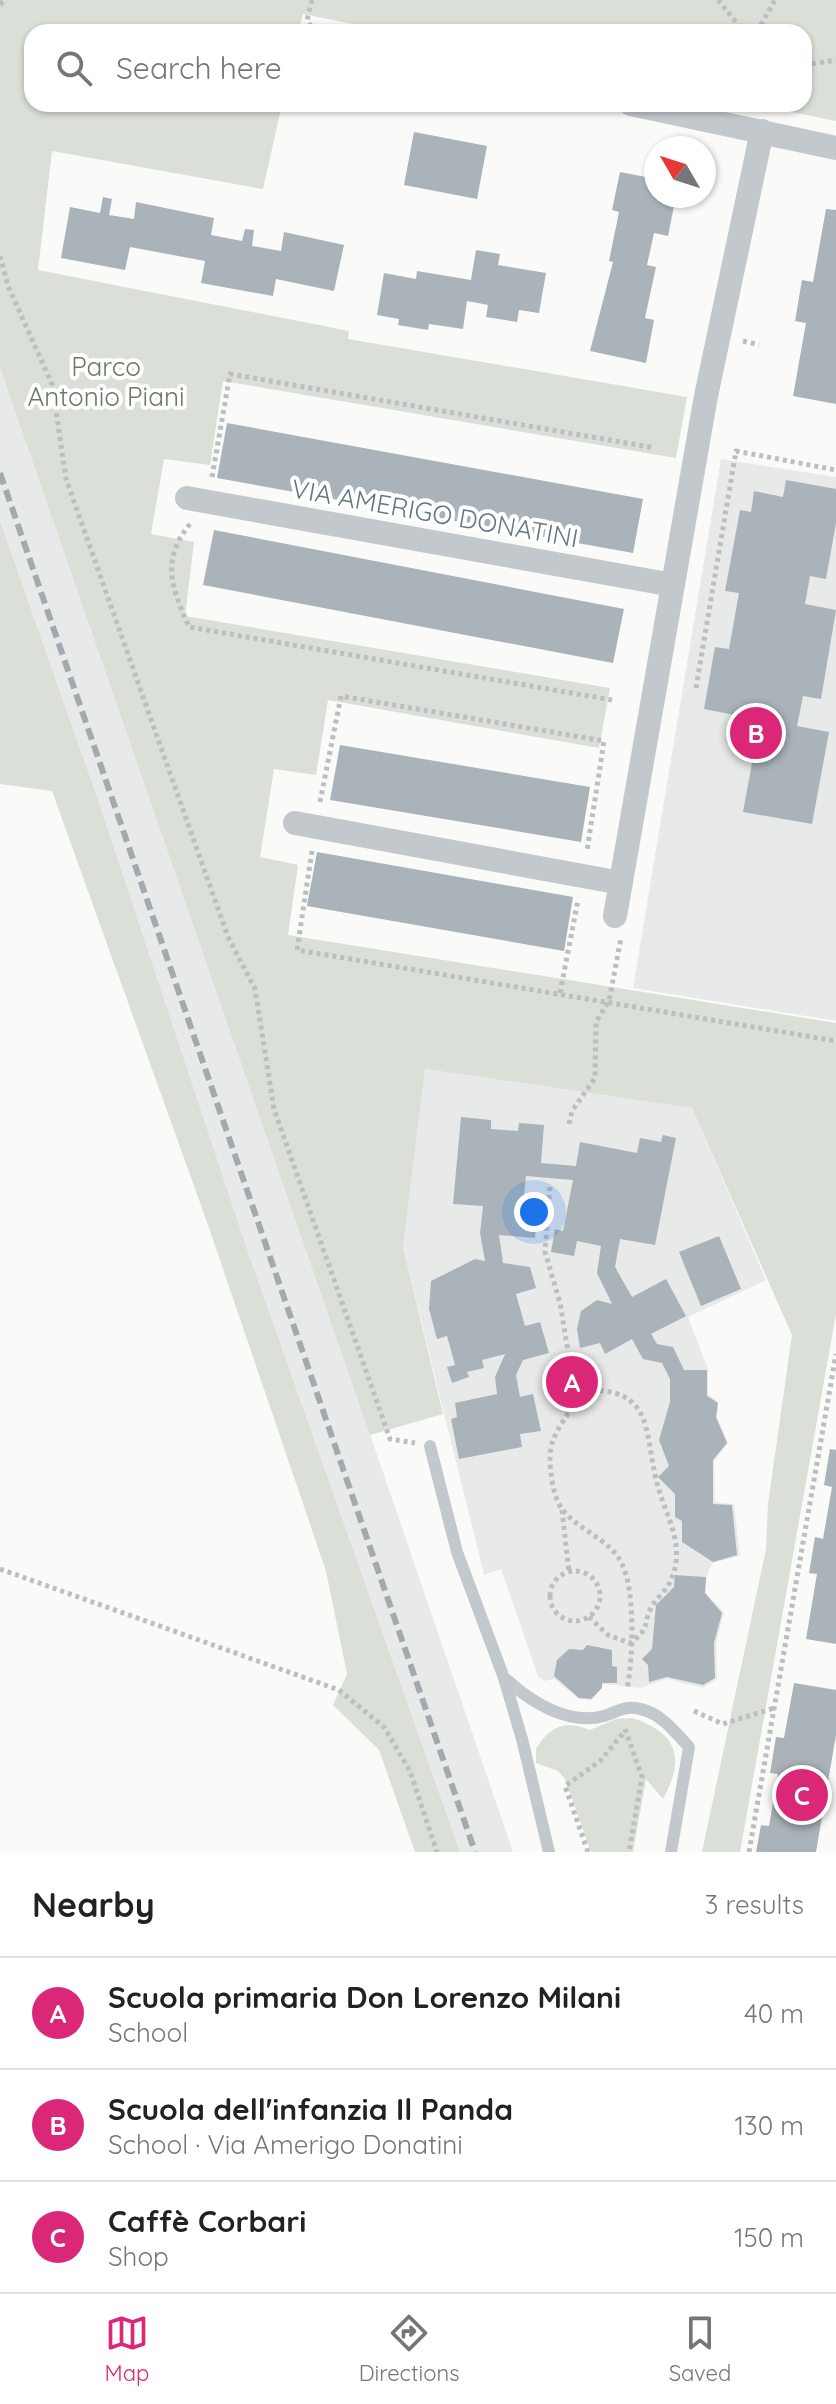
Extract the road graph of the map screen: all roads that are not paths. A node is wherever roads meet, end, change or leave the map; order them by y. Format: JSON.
{"nodes":[{"id":1,"x":670,"y":112,"type":"edge"},
{"id":2,"x":762,"y":131,"type":"junction"},
{"id":3,"x":836,"y":148,"type":"edge"},
{"id":4,"x":187,"y":498,"type":"dead end"},
{"id":5,"x":673,"y":585,"type":"junction"},
{"id":6,"x":306,"y":825,"type":"road end"},
{"id":7,"x":621,"y":883,"type":"junction"},
{"id":8,"x":619,"y":923,"type":"road end"},
{"id":9,"x":430,"y":1446,"type":"road end"},
{"id":10,"x":504,"y":1678,"type":"junction"},
{"id":11,"x":549,"y":1852,"type":"edge"},
{"id":12,"x":671,"y":1852,"type":"edge"}],
"edges":[{"from":1,"to":2,"type":"street"},
{"from":2,"to":3,"type":"street"},
{"from":2,"to":5,"type":"street"},
{"from":4,"to":5,"type":"street","name":"VIA AMERIGO DONATINI"},
{"from":5,"to":7,"type":"street"},
{"from":6,"to":7,"type":"street"},
{"from":7,"to":8,"type":"street"},
{"from":9,"to":10,"type":"lane"},
{"from":10,"to":11,"type":"lane"},
{"from":10,"to":12,"type":"lane"}]}
